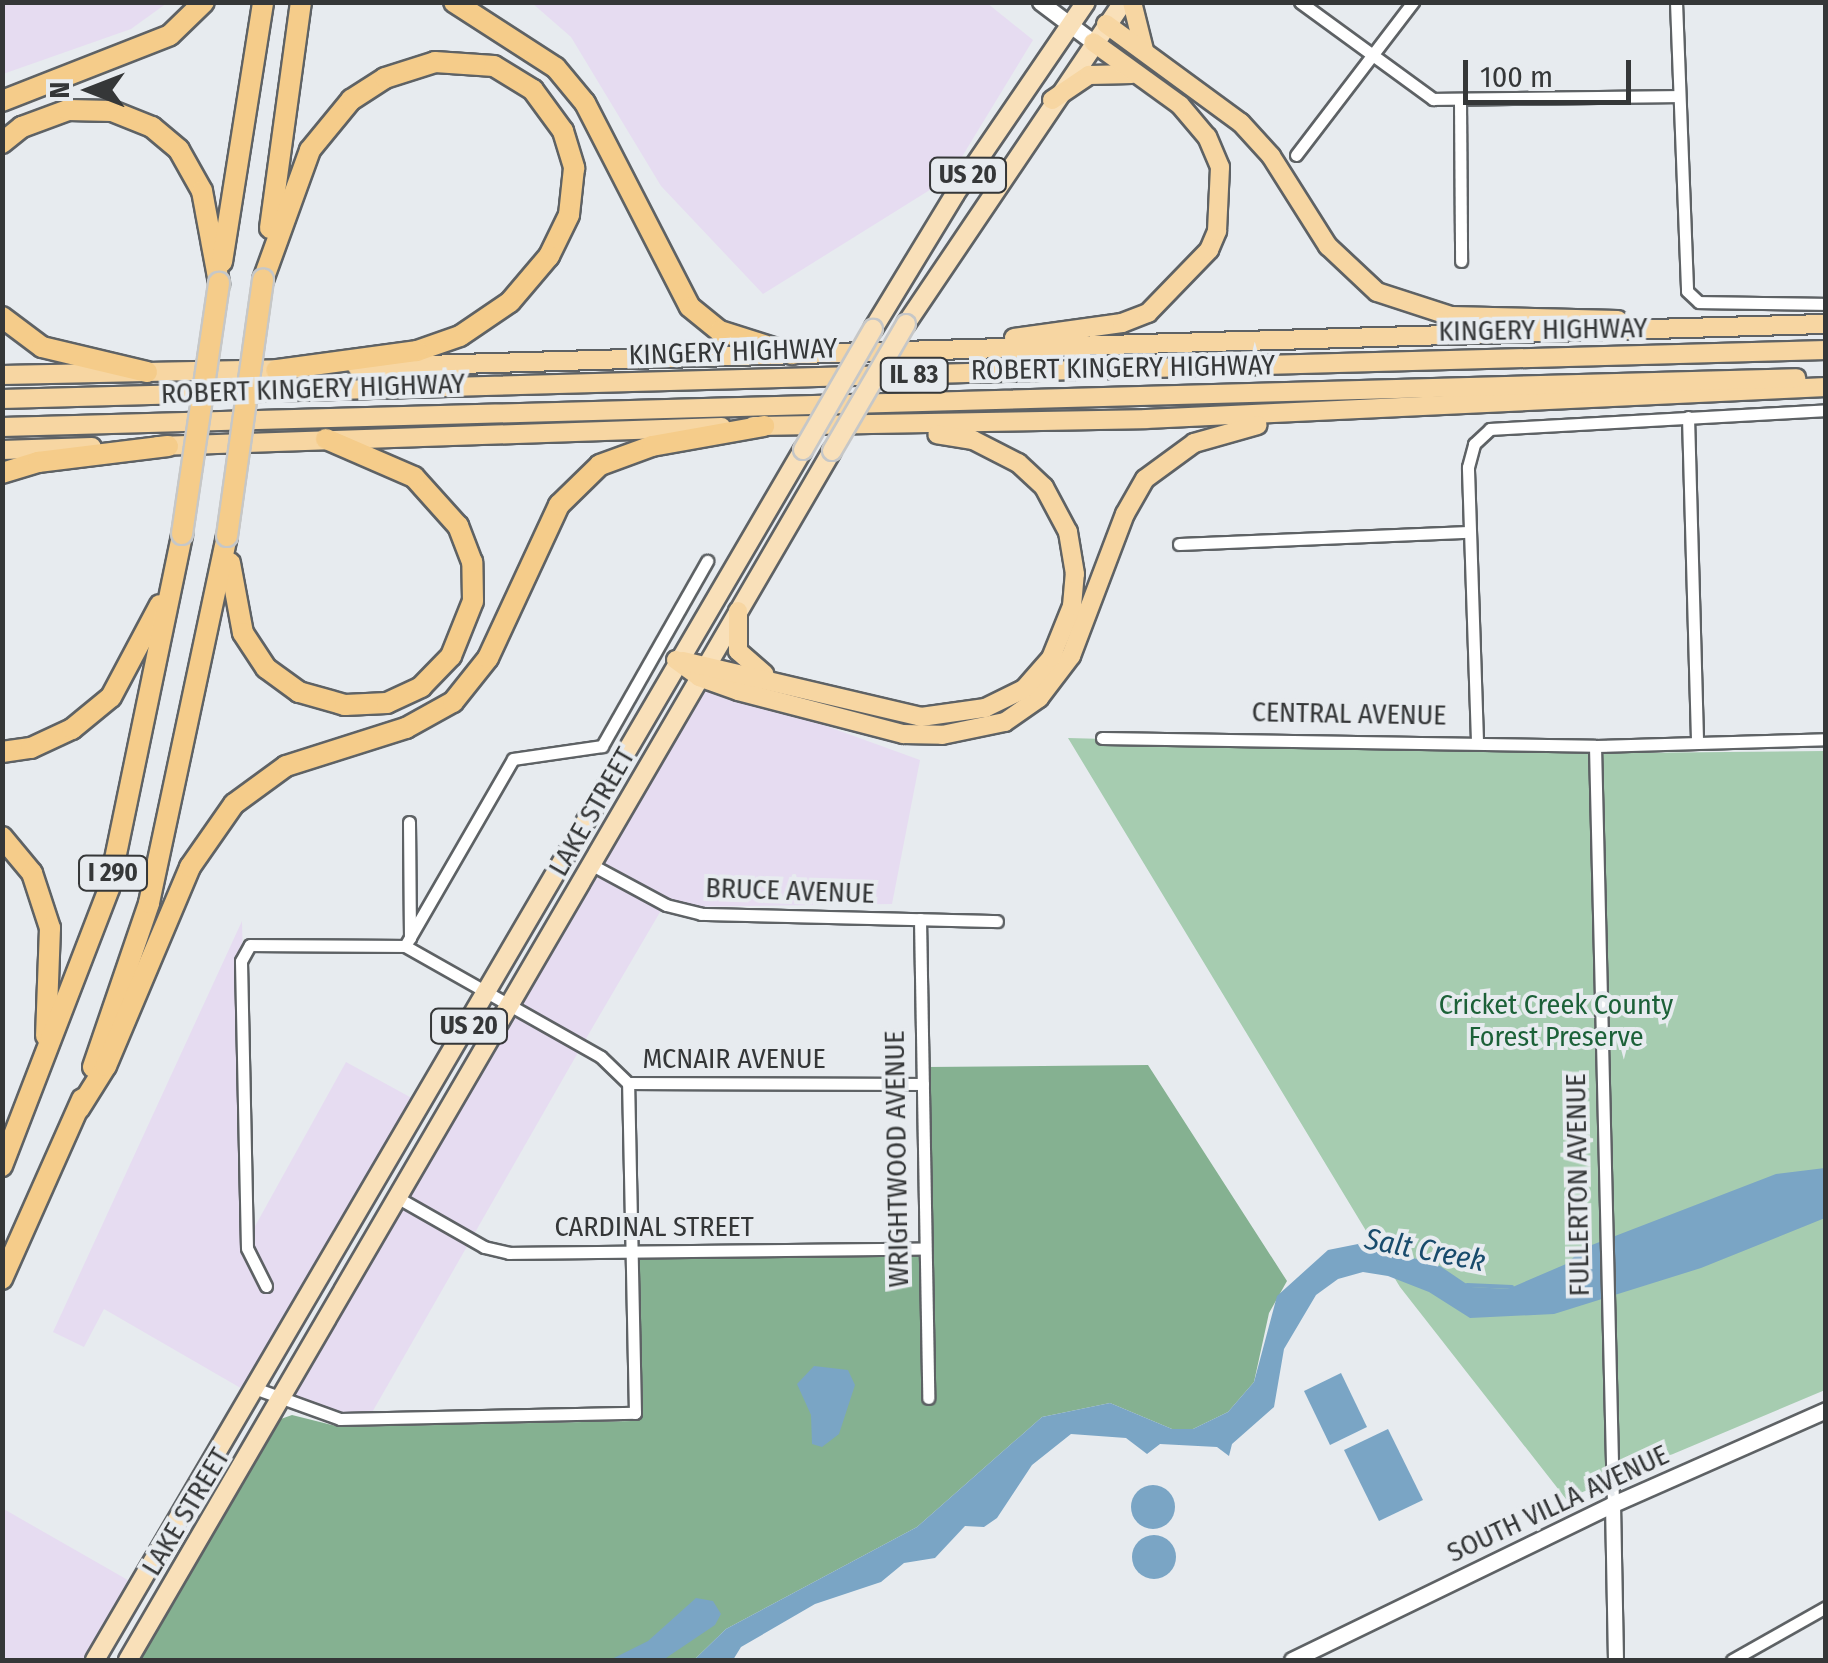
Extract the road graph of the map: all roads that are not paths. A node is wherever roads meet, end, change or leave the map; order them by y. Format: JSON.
{"nodes":[{"id":1,"x":204,"y":2,"type":"edge"},
{"id":2,"x":263,"y":2,"type":"edge"},
{"id":3,"x":301,"y":2,"type":"edge"},
{"id":4,"x":454,"y":2,"type":"edge"},
{"id":5,"x":1040,"y":2,"type":"edge"},
{"id":6,"x":1123,"y":2,"type":"edge"},
{"id":7,"x":1132,"y":2,"type":"edge"},
{"id":8,"x":1300,"y":2,"type":"edge"},
{"id":9,"x":1413,"y":2,"type":"edge"},
{"id":10,"x":1676,"y":2,"type":"edge"},
{"id":11,"x":1082,"y":4,"type":"edge"},
{"id":12,"x":1106,"y":24,"type":"junction"},
{"id":13,"x":1070,"y":25,"type":"junction"},
{"id":14,"x":1094,"y":42,"type":"junction"},
{"id":15,"x":1144,"y":50,"type":"junction"},
{"id":16,"x":1372,"y":60,"type":"junction"},
{"id":17,"x":1136,"y":74,"type":"junction"},
{"id":18,"x":1678,"y":96,"type":"junction"},
{"id":19,"x":2,"y":100,"type":"edge"},
{"id":20,"x":1052,"y":100,"type":"junction"},
{"id":21,"x":1460,"y":101,"type":"junction"},
{"id":22,"x":2,"y":143,"type":"edge"},
{"id":23,"x":1296,"y":155,"type":"dead end"},
{"id":24,"x":1462,"y":260,"type":"dead end"},
{"id":25,"x":263,"y":280,"type":"junction"},
{"id":26,"x":219,"y":284,"type":"junction"},
{"id":27,"x":1826,"y":304,"type":"edge"},
{"id":28,"x":2,"y":317,"type":"edge"},
{"id":29,"x":1826,"y":324,"type":"edge"},
{"id":30,"x":1683,"y":328,"type":"junction"},
{"id":31,"x":924,"y":350,"type":"junction"},
{"id":32,"x":1826,"y":350,"type":"edge"},
{"id":33,"x":792,"y":354,"type":"junction"},
{"id":34,"x":276,"y":370,"type":"junction"},
{"id":35,"x":146,"y":372,"type":"junction"},
{"id":36,"x":2,"y":376,"type":"edge"},
{"id":37,"x":1826,"y":378,"type":"edge"},
{"id":38,"x":1826,"y":388,"type":"edge"},
{"id":39,"x":2,"y":399,"type":"edge"},
{"id":40,"x":1512,"y":405,"type":"junction"},
{"id":41,"x":1826,"y":410,"type":"edge"},
{"id":42,"x":1688,"y":417,"type":"junction"},
{"id":43,"x":764,"y":426,"type":"junction"},
{"id":44,"x":2,"y":427,"type":"edge"},
{"id":45,"x":872,"y":428,"type":"junction"},
{"id":46,"x":326,"y":439,"type":"junction"},
{"id":47,"x":168,"y":446,"type":"junction"},
{"id":48,"x":2,"y":450,"type":"edge"},
{"id":49,"x":2,"y":473,"type":"edge"},
{"id":50,"x":1470,"y":532,"type":"junction"},
{"id":51,"x":227,"y":536,"type":"junction"},
{"id":52,"x":1180,"y":544,"type":"dead end"},
{"id":53,"x":708,"y":561,"type":"dead end"},
{"id":54,"x":177,"y":567,"type":"junction"},
{"id":55,"x":738,"y":610,"type":"junction"},
{"id":56,"x":676,"y":660,"type":"junction"},
{"id":57,"x":703,"y":671,"type":"junction"},
{"id":58,"x":773,"y":680,"type":"junction"},
{"id":59,"x":1102,"y":738,"type":"dead end"},
{"id":60,"x":1826,"y":739,"type":"edge"},
{"id":61,"x":1477,"y":742,"type":"junction"},
{"id":62,"x":1697,"y":743,"type":"junction"},
{"id":63,"x":1595,"y":746,"type":"junction"},
{"id":64,"x":2,"y":752,"type":"edge"},
{"id":65,"x":409,"y":822,"type":"dead end"},
{"id":66,"x":2,"y":837,"type":"edge"},
{"id":67,"x":592,"y":866,"type":"junction"},
{"id":68,"x":920,"y":919,"type":"junction"},
{"id":69,"x":997,"y":920,"type":"dead end"},
{"id":70,"x":408,"y":943,"type":"junction"},
{"id":71,"x":488,"y":993,"type":"junction"},
{"id":72,"x":512,"y":1007,"type":"junction"},
{"id":73,"x":628,"y":1083,"type":"junction"},
{"id":74,"x":923,"y":1084,"type":"junction"},
{"id":75,"x":37,"y":1088,"type":"junction"},
{"id":76,"x":78,"y":1109,"type":"junction"},
{"id":77,"x":2,"y":1166,"type":"edge"},
{"id":78,"x":400,"y":1199,"type":"junction"},
{"id":79,"x":922,"y":1249,"type":"junction"},
{"id":80,"x":634,"y":1252,"type":"junction"},
{"id":81,"x":2,"y":1279,"type":"edge"},
{"id":82,"x":266,"y":1286,"type":"dead end"},
{"id":83,"x":257,"y":1389,"type":"junction"},
{"id":84,"x":928,"y":1398,"type":"dead end"},
{"id":85,"x":282,"y":1401,"type":"junction"},
{"id":86,"x":1826,"y":1410,"type":"edge"},
{"id":87,"x":1612,"y":1504,"type":"junction"},
{"id":88,"x":127,"y":1605,"type":"junction"},
{"id":89,"x":1826,"y":1607,"type":"edge"},
{"id":90,"x":152,"y":1621,"type":"junction"},
{"id":91,"x":1314,"y":1655,"type":"edge"},
{"id":92,"x":95,"y":1660,"type":"edge"},
{"id":93,"x":128,"y":1660,"type":"edge"},
{"id":94,"x":1292,"y":1660,"type":"edge"},
{"id":95,"x":1616,"y":1660,"type":"edge"},
{"id":96,"x":1732,"y":1660,"type":"edge"}],
"edges":[{"from":1,"to":19,"type":"highway"},
{"from":2,"to":26,"type":"highway","number":"I 290"},
{"from":3,"to":25,"type":"highway","number":"I 290"},
{"from":4,"to":33,"type":"highway"},
{"from":5,"to":13,"type":"main road"},
{"from":6,"to":12,"type":"main road","name":"LAKE STREET","number":"US 20"},
{"from":7,"to":15,"type":"highway"},
{"from":8,"to":16,"type":"street"},
{"from":9,"to":16,"type":"street"},
{"from":10,"to":18,"type":"street"},
{"from":11,"to":12,"type":"main road"},
{"from":11,"to":13,"type":"main road","name":"LAKE STREET","number":"US 20"},
{"from":12,"to":14,"type":"main road","name":"LAKE STREET","number":"US 20"},
{"from":12,"to":15,"type":"highway"},
{"from":13,"to":14,"type":"main road"},
{"from":13,"to":56,"type":"main road","name":"LAKE STREET","number":"US 20","bridge":true},
{"from":14,"to":17,"type":"highway"},
{"from":14,"to":20,"type":"main road","name":"LAKE STREET","number":"US 20"},
{"from":15,"to":30,"type":"highway"},
{"from":16,"to":21,"type":"street"},
{"from":16,"to":23,"type":"street"},
{"from":17,"to":20,"type":"highway","number":"US 20"},
{"from":17,"to":31,"type":"highway"},
{"from":18,"to":21,"type":"street"},
{"from":18,"to":27,"type":"street"},
{"from":20,"to":55,"type":"main road","name":"LAKE STREET","number":"US 20","bridge":true},
{"from":21,"to":24,"type":"street"},
{"from":22,"to":26,"type":"highway"},
{"from":25,"to":34,"type":"highway"},
{"from":25,"to":51,"type":"highway","number":"I 290","bridge":true},
{"from":26,"to":54,"type":"highway","number":"I 290","bridge":true},
{"from":28,"to":35,"type":"highway"},
{"from":29,"to":30,"type":"highway"},
{"from":30,"to":31,"type":"highway"},
{"from":31,"to":33,"type":"highway"},
{"from":32,"to":39,"type":"highway","name":"KINGERY HIGHWAY","number":"IL 83"},
{"from":33,"to":34,"type":"highway"},
{"from":34,"to":35,"type":"highway"},
{"from":35,"to":36,"type":"highway"},
{"from":37,"to":44,"type":"highway","name":"ROBERT KINGERY HIGHWAY","number":"IL 83"},
{"from":38,"to":40,"type":"highway"},
{"from":40,"to":45,"type":"highway"},
{"from":40,"to":57,"type":"highway"},
{"from":41,"to":42,"type":"street"},
{"from":42,"to":50,"type":"street"},
{"from":42,"to":62,"type":"street"},
{"from":43,"to":45,"type":"highway"},
{"from":43,"to":46,"type":"highway"},
{"from":43,"to":76,"type":"highway"},
{"from":45,"to":58,"type":"highway"},
{"from":46,"to":47,"type":"highway"},
{"from":46,"to":51,"type":"highway"},
{"from":47,"to":48,"type":"highway"},
{"from":47,"to":49,"type":"highway"},
{"from":50,"to":52,"type":"street"},
{"from":50,"to":61,"type":"street"},
{"from":51,"to":76,"type":"highway","number":"I 290"},
{"from":53,"to":70,"type":"street"},
{"from":54,"to":64,"type":"highway"},
{"from":54,"to":75,"type":"highway","number":"I 290"},
{"from":55,"to":57,"type":"main road","name":"LAKE STREET","number":"US 20"},
{"from":55,"to":58,"type":"highway"},
{"from":56,"to":57,"type":"highway"},
{"from":56,"to":71,"type":"main road","name":"LAKE STREET","number":"US 20"},
{"from":57,"to":58,"type":"highway"},
{"from":57,"to":67,"type":"main road","name":"LAKE STREET","number":"US 20"},
{"from":59,"to":61,"type":"street","name":"CENTRAL AVENUE"},
{"from":60,"to":62,"type":"street","name":"CENTRAL AVENUE"},
{"from":61,"to":63,"type":"street","name":"CENTRAL AVENUE"},
{"from":62,"to":63,"type":"street","name":"CENTRAL AVENUE"},
{"from":63,"to":87,"type":"street","name":"FULLERTON AVENUE"},
{"from":65,"to":70,"type":"street"},
{"from":66,"to":75,"type":"highway"},
{"from":67,"to":68,"type":"street","name":"BRUCE AVENUE"},
{"from":67,"to":72,"type":"main road","name":"LAKE STREET","number":"US 20"},
{"from":68,"to":69,"type":"street","name":"BRUCE AVENUE"},
{"from":68,"to":74,"type":"street","name":"WRIGHTWOOD AVENUE"},
{"from":70,"to":71,"type":"street","name":"MCNAIR AVENUE"},
{"from":70,"to":82,"type":"street"},
{"from":71,"to":72,"type":"street","name":"MCNAIR AVENUE"},
{"from":71,"to":83,"type":"main road","name":"LAKE STREET","number":"US 20"},
{"from":72,"to":73,"type":"street","name":"MCNAIR AVENUE"},
{"from":72,"to":78,"type":"main road","name":"LAKE STREET","number":"US 20"},
{"from":73,"to":74,"type":"street","name":"MCNAIR AVENUE"},
{"from":73,"to":80,"type":"street"},
{"from":74,"to":79,"type":"street","name":"WRIGHTWOOD AVENUE"},
{"from":75,"to":77,"type":"highway","number":"I 290"},
{"from":76,"to":81,"type":"highway","number":"I 290"},
{"from":78,"to":80,"type":"street","name":"CARDINAL STREET"},
{"from":78,"to":85,"type":"main road","name":"LAKE STREET","number":"US 20"},
{"from":79,"to":80,"type":"street","name":"CARDINAL STREET"},
{"from":79,"to":84,"type":"street","name":"WRIGHTWOOD AVENUE"},
{"from":80,"to":85,"type":"street"},
{"from":83,"to":85,"type":"street"},
{"from":83,"to":88,"type":"main road","name":"LAKE STREET","number":"US 20"},
{"from":85,"to":90,"type":"main road","name":"LAKE STREET","number":"US 20"},
{"from":86,"to":87,"type":"main road","name":"SOUTH VILLA AVENUE"},
{"from":87,"to":91,"type":"main road","name":"SOUTH VILLA AVENUE"},
{"from":87,"to":95,"type":"street"},
{"from":88,"to":90,"type":"main road"},
{"from":88,"to":92,"type":"main road","name":"LAKE STREET","number":"US 20"},
{"from":89,"to":96,"type":"street"},
{"from":90,"to":93,"type":"main road","name":"LAKE STREET","number":"US 20"},
{"from":91,"to":94,"type":"main road","name":"SOUTH VILLA AVENUE"}]}
